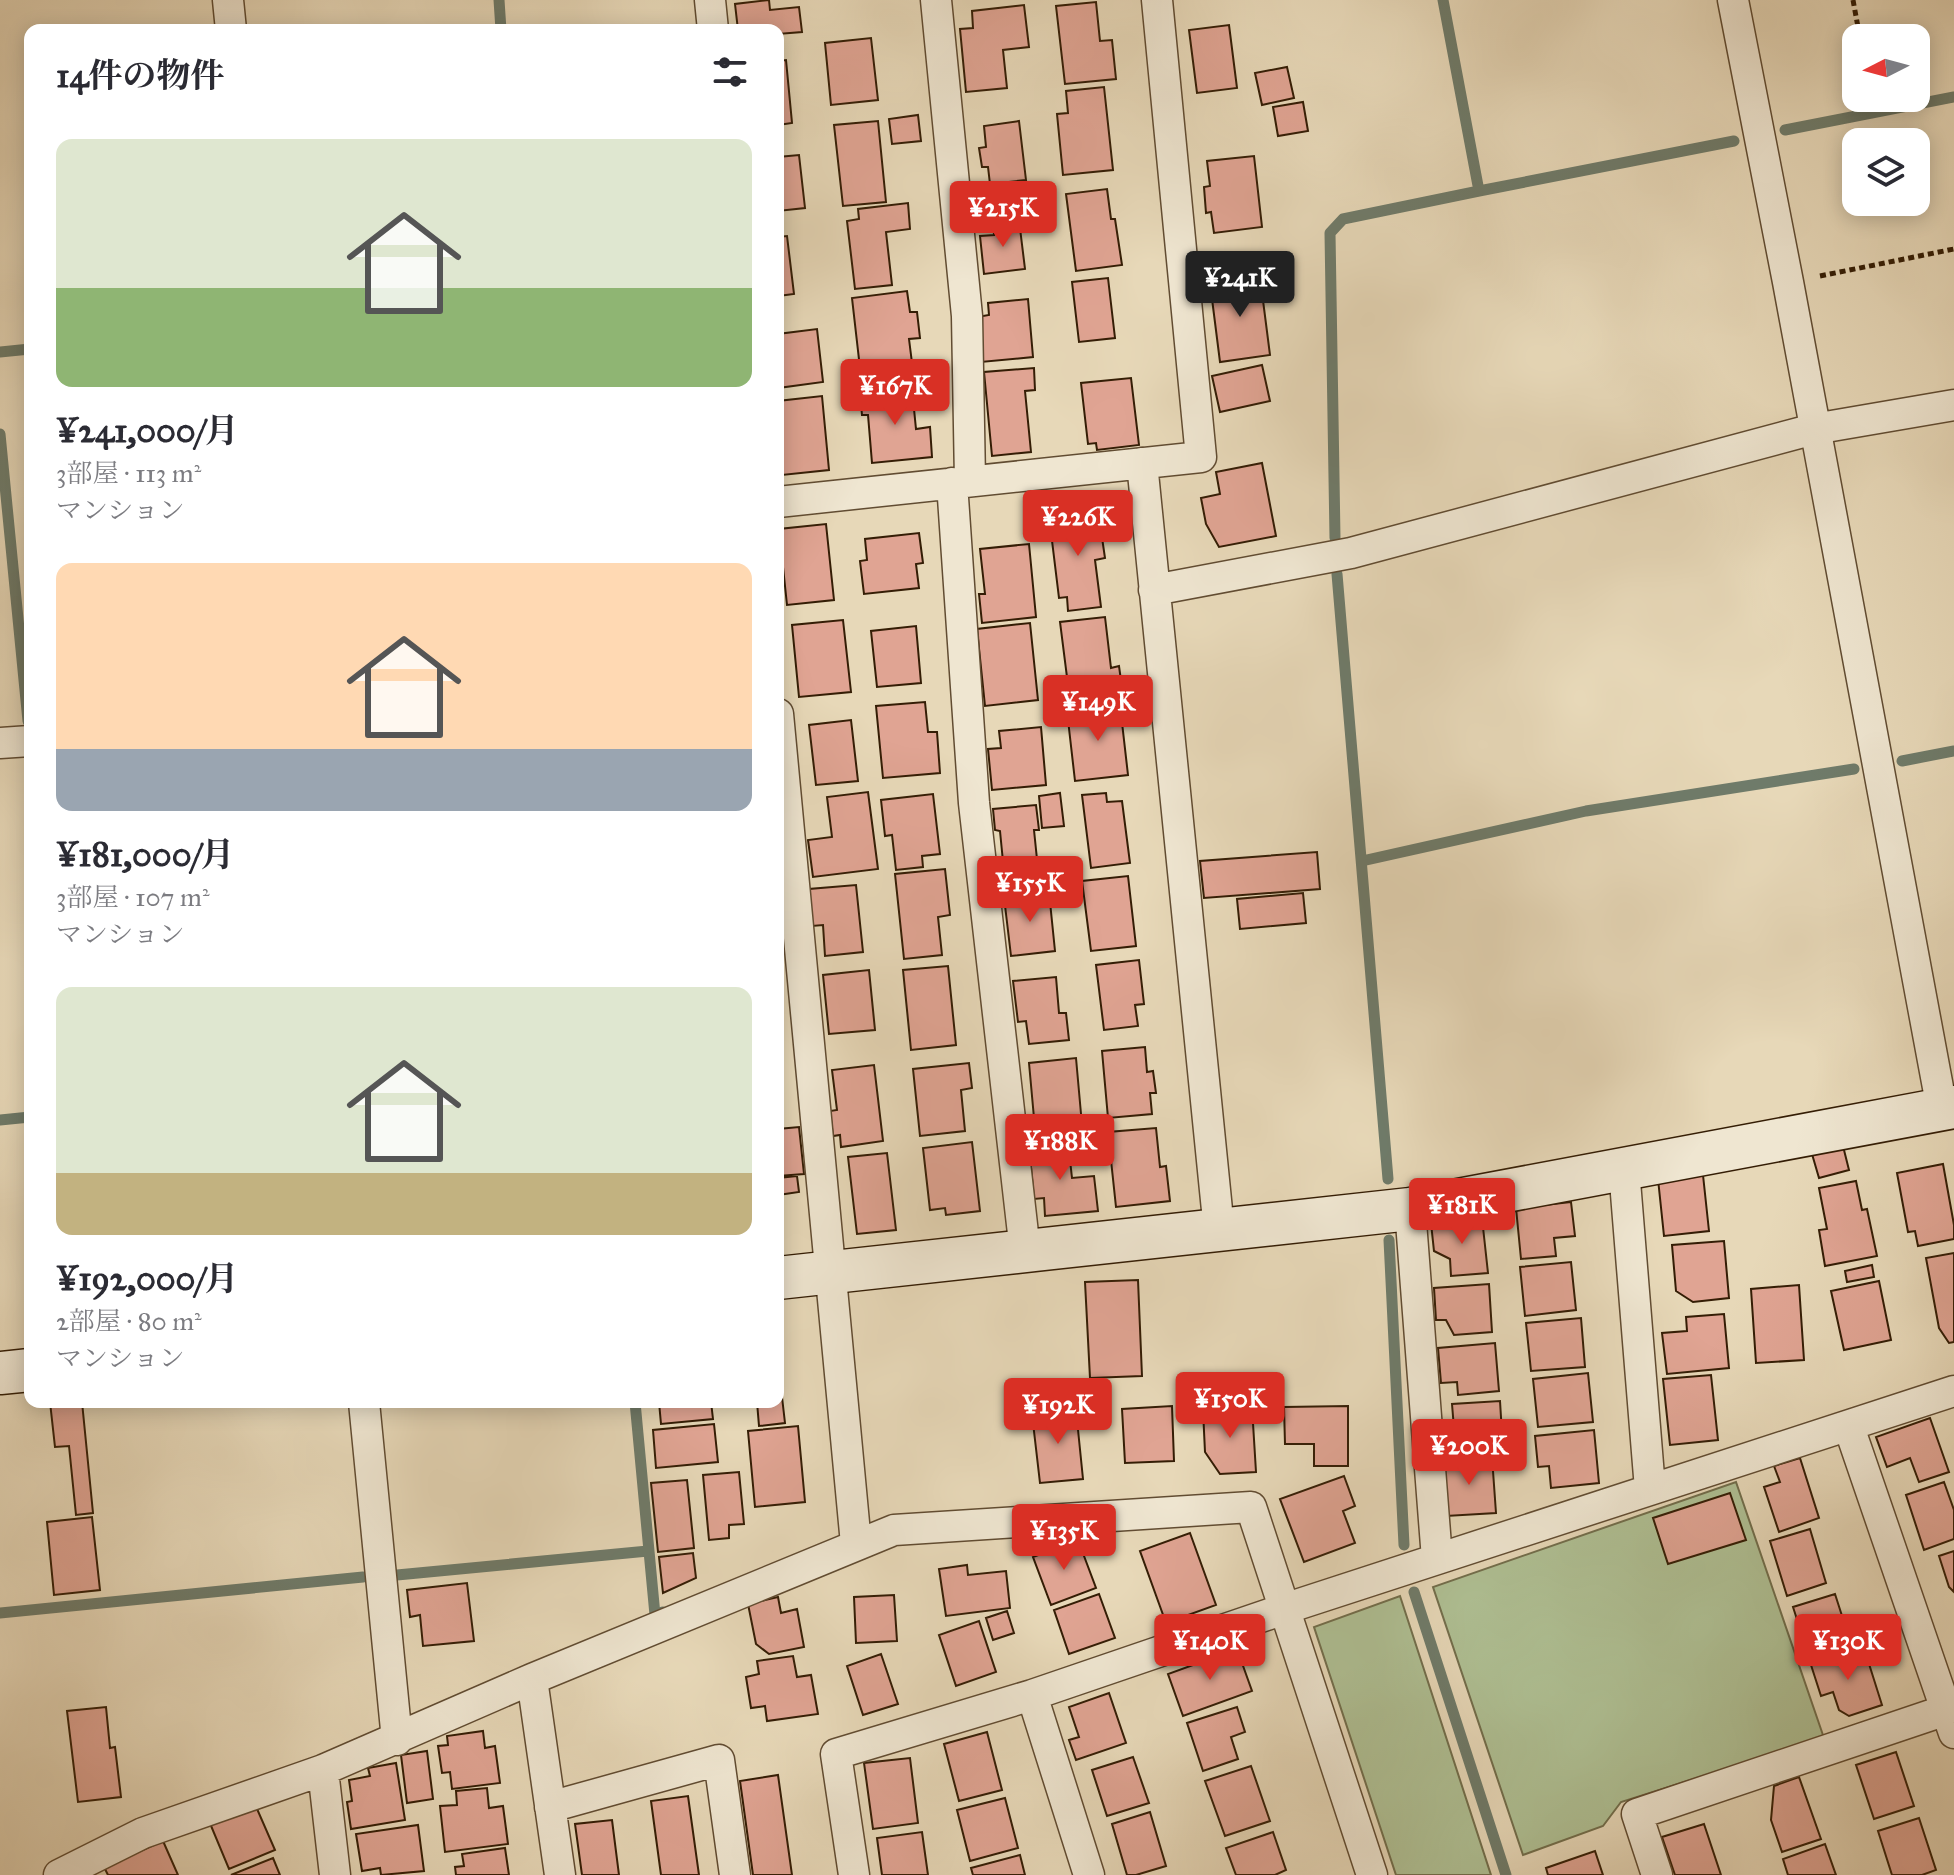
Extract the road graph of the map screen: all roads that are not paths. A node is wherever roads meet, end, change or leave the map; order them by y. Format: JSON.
{"nodes":[{"id":1,"x":228,"y":0,"type":"edge"},
{"id":2,"x":710,"y":0,"type":"edge"},
{"id":3,"x":936,"y":0,"type":"edge"},
{"id":4,"x":1157,"y":0,"type":"edge"},
{"id":5,"x":1733,"y":0,"type":"edge"},
{"id":6,"x":230,"y":24,"type":"edge"},
{"id":7,"x":712,"y":24,"type":"edge"},
{"id":8,"x":1954,"y":405,"type":"edge"},
{"id":9,"x":1814,"y":429,"type":"junction"},
{"id":10,"x":1142,"y":463,"type":"junction"},
{"id":11,"x":961,"y":482,"type":"junction"},
{"id":12,"x":784,"y":501,"type":"edge"},
{"id":13,"x":1154,"y":590,"type":"junction"},
{"id":14,"x":24,"y":741,"type":"edge"},
{"id":15,"x":0,"y":743,"type":"edge"},
{"id":16,"x":784,"y":777,"type":"edge"},
{"id":17,"x":1948,"y":1108,"type":"edge"},
{"id":18,"x":1624,"y":1169,"type":"junction"},
{"id":19,"x":1410,"y":1209,"type":"junction"},
{"id":20,"x":1219,"y":1230,"type":"junction"},
{"id":21,"x":1025,"y":1251,"type":"junction"},
{"id":22,"x":831,"y":1272,"type":"junction"},
{"id":23,"x":784,"y":1277,"type":"edge"},
{"id":24,"x":24,"y":1371,"type":"edge"},
{"id":25,"x":0,"y":1373,"type":"edge"},
{"id":26,"x":1954,"y":1391,"type":"edge"},
{"id":27,"x":365,"y":1408,"type":"edge"},
{"id":28,"x":1849,"y":1427,"type":"junction"},
{"id":29,"x":1650,"y":1489,"type":"junction"},
{"id":30,"x":856,"y":1544,"type":"junction"},
{"id":31,"x":1437,"y":1559,"type":"junction"},
{"id":32,"x":1284,"y":1609,"type":"junction"},
{"id":33,"x":532,"y":1679,"type":"junction"},
{"id":34,"x":1032,"y":1695,"type":"junction"},
{"id":35,"x":1950,"y":1722,"type":"edge"},
{"id":36,"x":397,"y":1740,"type":"junction"},
{"id":37,"x":323,"y":1770,"type":"junction"},
{"id":38,"x":550,"y":1807,"type":"junction"},
{"id":39,"x":59,"y":1875,"type":"edge"},
{"id":40,"x":335,"y":1875,"type":"edge"},
{"id":41,"x":560,"y":1875,"type":"edge"},
{"id":42,"x":735,"y":1875,"type":"edge"},
{"id":43,"x":854,"y":1875,"type":"edge"},
{"id":44,"x":1089,"y":1875,"type":"edge"},
{"id":45,"x":1372,"y":1875,"type":"edge"},
{"id":46,"x":1657,"y":1875,"type":"edge"}],
"edges":[{"from":1,"to":6,"type":"street"},
{"from":2,"to":7,"type":"street"},
{"from":3,"to":11,"type":"street"},
{"from":4,"to":10,"type":"street"},
{"from":5,"to":9,"type":"street"},
{"from":8,"to":9,"type":"street"},
{"from":9,"to":13,"type":"street"},
{"from":9,"to":17,"type":"street"},
{"from":10,"to":11,"type":"street"},
{"from":10,"to":13,"type":"street"},
{"from":11,"to":12,"type":"street"},
{"from":11,"to":21,"type":"street"},
{"from":13,"to":20,"type":"street"},
{"from":14,"to":15,"type":"street"},
{"from":16,"to":22,"type":"street"},
{"from":17,"to":18,"type":"street"},
{"from":18,"to":19,"type":"street"},
{"from":18,"to":29,"type":"street"},
{"from":19,"to":20,"type":"street"},
{"from":19,"to":31,"type":"street"},
{"from":20,"to":21,"type":"street"},
{"from":21,"to":22,"type":"street"},
{"from":22,"to":23,"type":"street"},
{"from":22,"to":30,"type":"street"},
{"from":24,"to":25,"type":"street"},
{"from":26,"to":28,"type":"street"},
{"from":27,"to":36,"type":"street"},
{"from":28,"to":29,"type":"street"},
{"from":28,"to":35,"type":"street"},
{"from":29,"to":31,"type":"street"},
{"from":30,"to":32,"type":"street"},
{"from":30,"to":33,"type":"street"},
{"from":31,"to":32,"type":"street"},
{"from":32,"to":34,"type":"street"},
{"from":32,"to":45,"type":"street"},
{"from":33,"to":36,"type":"street"},
{"from":33,"to":38,"type":"street"},
{"from":34,"to":43,"type":"street"},
{"from":34,"to":44,"type":"street"},
{"from":35,"to":46,"type":"street"},
{"from":36,"to":37,"type":"street"},
{"from":37,"to":39,"type":"street"},
{"from":37,"to":40,"type":"street"},
{"from":38,"to":41,"type":"street"},
{"from":38,"to":42,"type":"street"}]}
